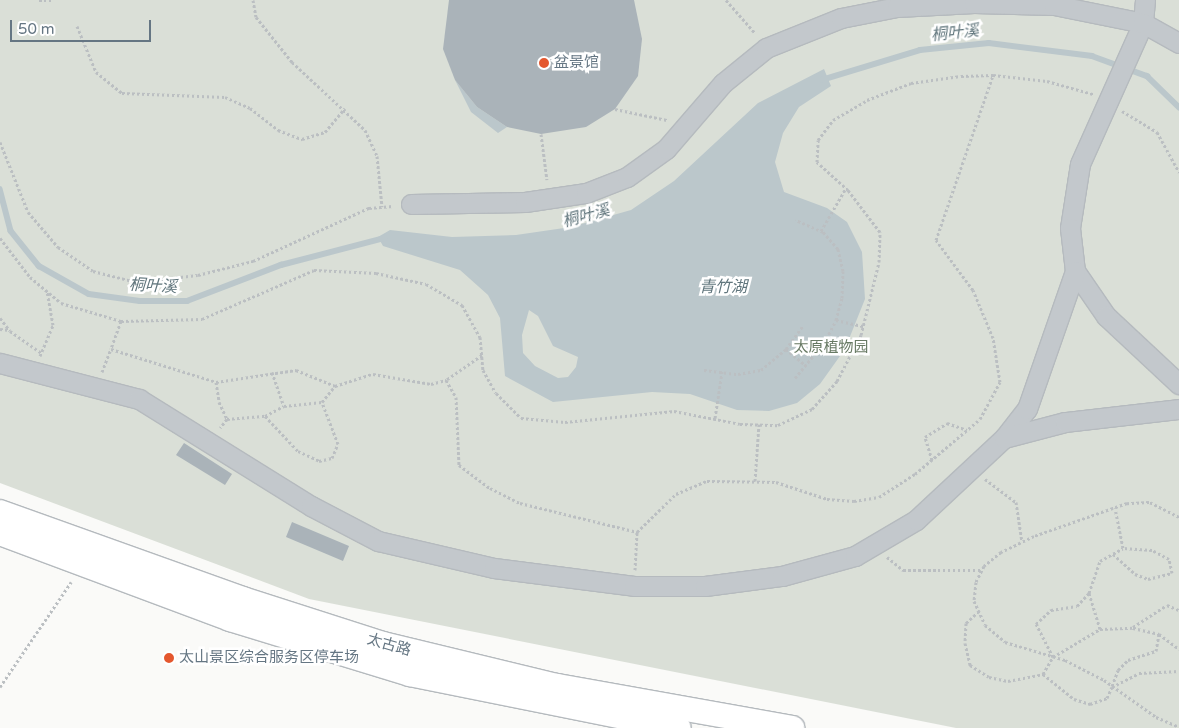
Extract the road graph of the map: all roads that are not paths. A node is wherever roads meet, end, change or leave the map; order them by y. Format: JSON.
{"nodes":[{"id":1,"x":1144,"y":0,"type":"edge"},
{"id":2,"x":1142,"y":23,"type":"junction"},
{"id":3,"x":1179,"y":43,"type":"edge"},
{"id":4,"x":411,"y":204,"type":"road end"},
{"id":5,"x":1075,"y":271,"type":"junction"},
{"id":6,"x":0,"y":363,"type":"edge"},
{"id":7,"x":1179,"y":384,"type":"edge"},
{"id":8,"x":1179,"y":409,"type":"edge"},
{"id":9,"x":1004,"y":438,"type":"junction"},
{"id":10,"x":0,"y":512,"type":"edge"},
{"id":11,"x":0,"y":533,"type":"edge"},
{"id":12,"x":679,"y":728,"type":"edge"},
{"id":13,"x":792,"y":728,"type":"edge"}],
"edges":[{"from":1,"to":2,"type":"lane"},
{"from":2,"to":3,"type":"lane"},
{"from":2,"to":4,"type":"lane"},
{"from":2,"to":5,"type":"lane"},
{"from":5,"to":7,"type":"lane"},
{"from":5,"to":9,"type":"lane"},
{"from":6,"to":9,"type":"lane"},
{"from":8,"to":9,"type":"lane"},
{"from":10,"to":13,"type":"main road","name":"太古路"},
{"from":11,"to":12,"type":"main road","name":"太古路"}]}
